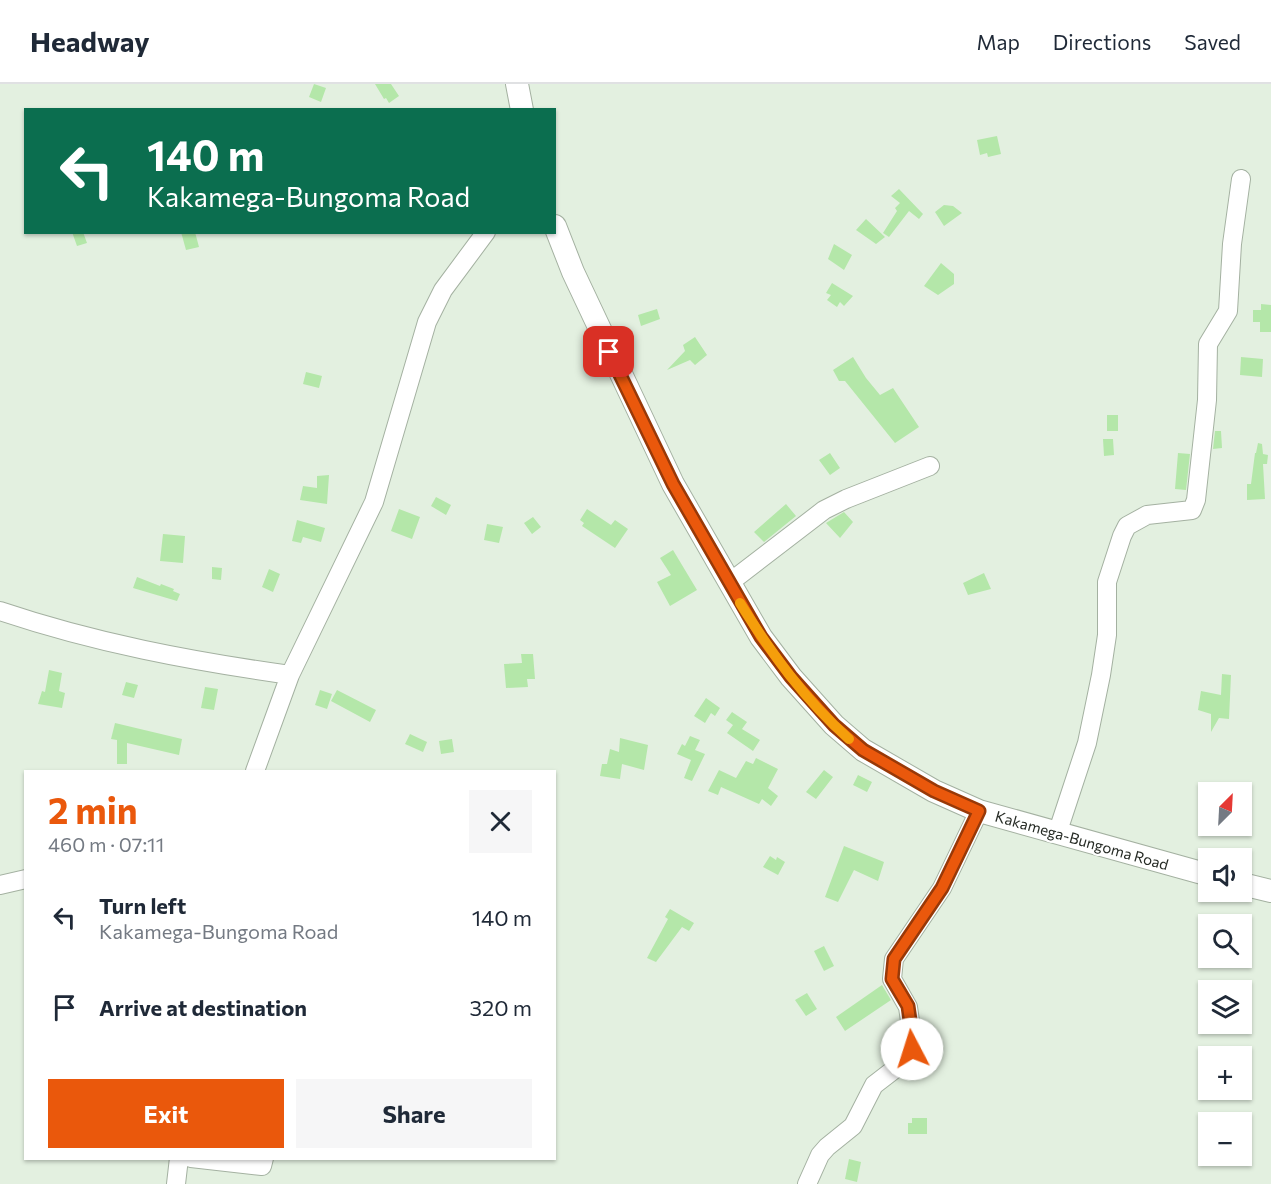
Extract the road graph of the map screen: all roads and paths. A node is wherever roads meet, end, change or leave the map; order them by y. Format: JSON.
{"nodes":[{"id":1,"x":517,"y":84,"type":"edge"},
{"id":2,"x":522,"y":108,"type":"edge"},
{"id":3,"x":1241,"y":179,"type":"dead end"},
{"id":4,"x":556,"y":228,"type":"edge"},
{"id":5,"x":485,"y":234,"type":"edge"},
{"id":6,"x":930,"y":466,"type":"dead end"},
{"id":7,"x":729,"y":584,"type":"junction"},
{"id":8,"x":0,"y":611,"type":"edge"},
{"id":9,"x":290,"y":675,"type":"junction"},
{"id":10,"x":255,"y":770,"type":"edge"},
{"id":11,"x":979,"y":811,"type":"junction"},
{"id":12,"x":1057,"y":834,"type":"junction"},
{"id":13,"x":1198,"y":872,"type":"edge"},
{"id":14,"x":24,"y":879,"type":"edge"},
{"id":15,"x":0,"y":885,"type":"edge"},
{"id":16,"x":1252,"y":886,"type":"edge"},
{"id":17,"x":1271,"y":891,"type":"edge"},
{"id":18,"x":179,"y":1160,"type":"edge"},
{"id":19,"x":209,"y":1160,"type":"edge"},
{"id":20,"x":264,"y":1160,"type":"edge"},
{"id":21,"x":176,"y":1184,"type":"edge"},
{"id":22,"x":807,"y":1184,"type":"edge"}],
"edges":[{"from":1,"to":2,"type":"main road"},
{"from":3,"to":12,"type":"street"},
{"from":4,"to":7,"type":"main road","name":"Kakamega-Bungoma Road"},
{"from":5,"to":9,"type":"street"},
{"from":6,"to":7,"type":"street"},
{"from":7,"to":11,"type":"main road","name":"Kakamega-Bungoma Road"},
{"from":8,"to":9,"type":"street"},
{"from":9,"to":10,"type":"street"},
{"from":11,"to":12,"type":"main road","name":"Kakamega-Bungoma Road"},
{"from":11,"to":22,"type":"street"},
{"from":12,"to":13,"type":"main road","name":"Kakamega-Bungoma Road"},
{"from":14,"to":15,"type":"street"},
{"from":16,"to":17,"type":"main road"},
{"from":18,"to":21,"type":"street"},
{"from":19,"to":20,"type":"street"}]}
